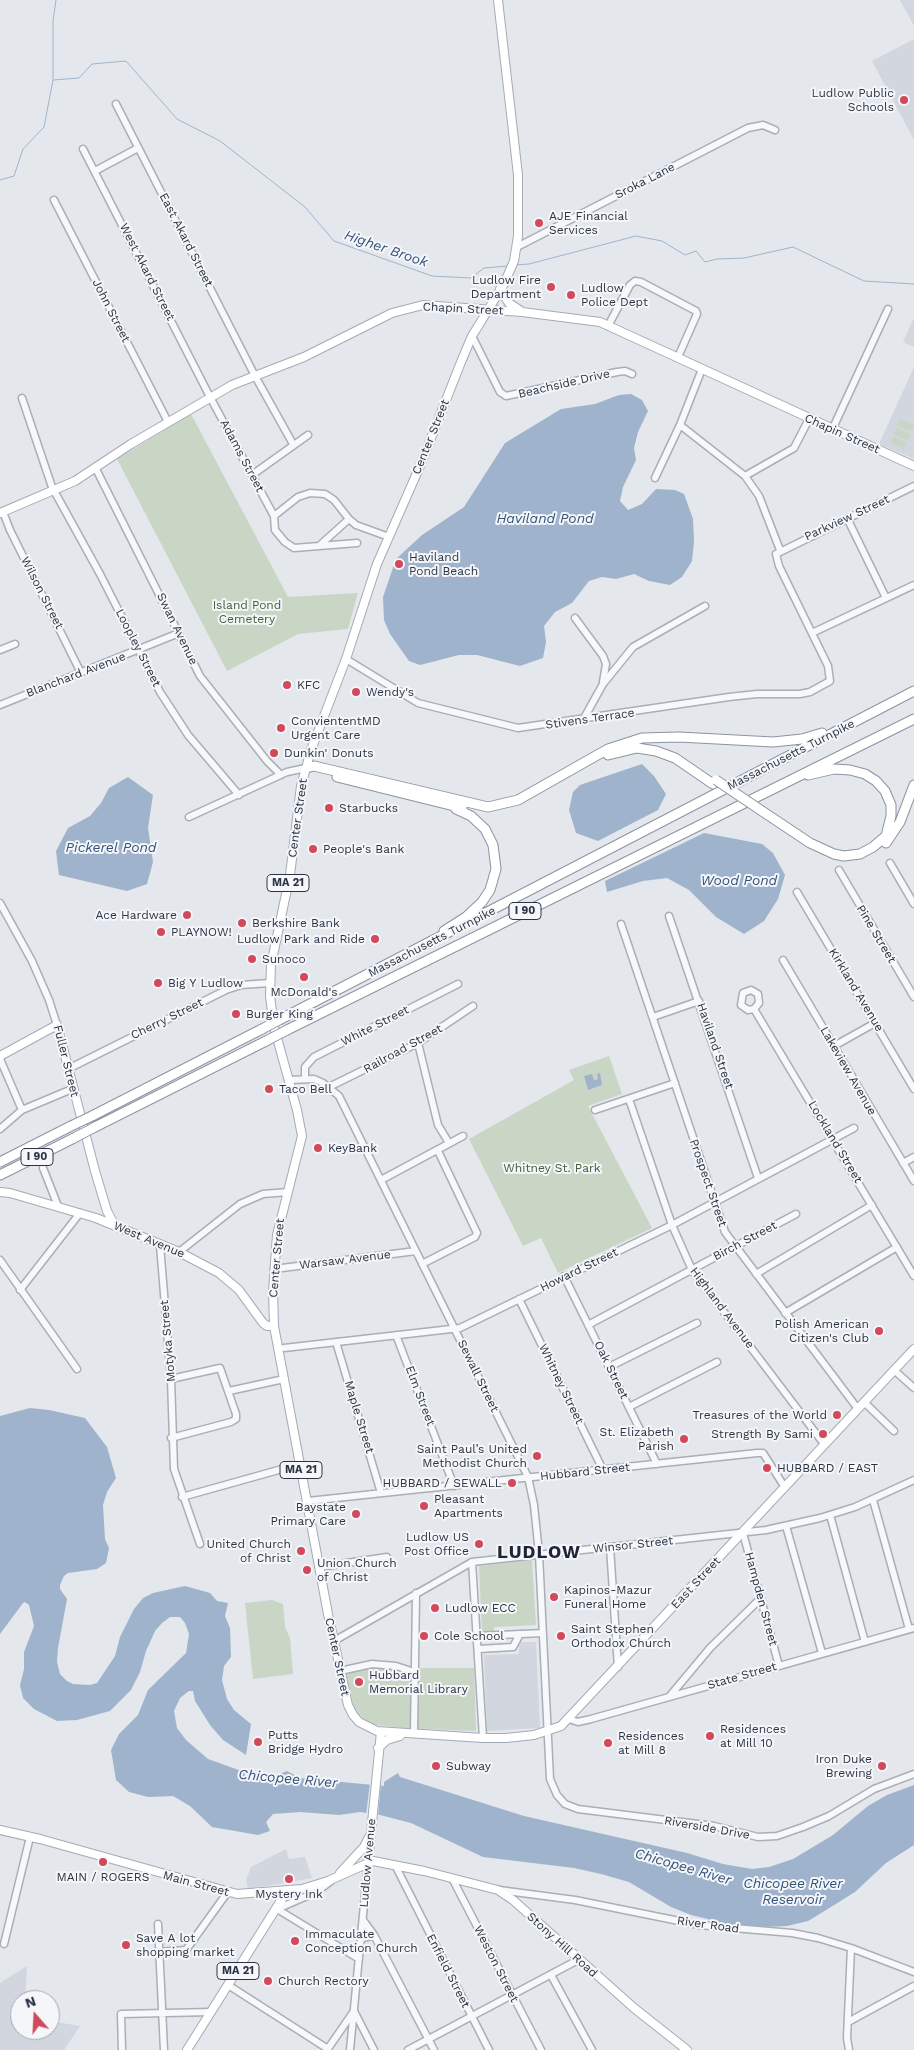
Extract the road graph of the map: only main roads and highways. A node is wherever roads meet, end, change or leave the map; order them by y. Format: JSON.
{"nodes":[{"id":1,"x":498,"y":0,"type":"edge"},
{"id":2,"x":500,"y":289,"type":"junction"},
{"id":3,"x":486,"y":310,"type":"junction"},
{"id":4,"x":522,"y":312,"type":"junction"},
{"id":5,"x":914,"y":466,"type":"edge"},
{"id":6,"x":2,"y":512,"type":"edge"},
{"id":7,"x":910,"y":692,"type":"edge"},
{"id":8,"x":914,"y":719,"type":"edge"},
{"id":9,"x":599,"y":754,"type":"junction"},
{"id":10,"x":306,"y":768,"type":"junction"},
{"id":11,"x":715,"y":782,"type":"junction"},
{"id":12,"x":914,"y":786,"type":"edge"},
{"id":13,"x":764,"y":793,"type":"junction"},
{"id":14,"x":449,"y":805,"type":"junction"},
{"id":15,"x":760,"y":812,"type":"junction"},
{"id":16,"x":355,"y":982,"type":"junction"},
{"id":17,"x":0,"y":1057,"type":"edge"},
{"id":18,"x":0,"y":1162,"type":"edge"},
{"id":19,"x":0,"y":1175,"type":"edge"},
{"id":20,"x":0,"y":1192,"type":"edge"},
{"id":21,"x":115,"y":1226,"type":"junction"},
{"id":22,"x":274,"y":1326,"type":"junction"},
{"id":23,"x":914,"y":1349,"type":"edge"},
{"id":24,"x":359,"y":1722,"type":"junction"},
{"id":25,"x":381,"y":1732,"type":"junction"},
{"id":26,"x":414,"y":1733,"type":"junction"},
{"id":27,"x":378,"y":1748,"type":"junction"},
{"id":28,"x":0,"y":1830,"type":"edge"},
{"id":29,"x":370,"y":1833,"type":"junction"},
{"id":30,"x":368,"y":1862,"type":"junction"},
{"id":31,"x":333,"y":1878,"type":"junction"},
{"id":32,"x":287,"y":1891,"type":"junction"},
{"id":33,"x":187,"y":2050,"type":"edge"},
{"id":34,"x":687,"y":2050,"type":"edge"}],
"edges":[{"from":1,"to":2,"type":"main road","name":"Center Street","number":"MA 21"},
{"from":2,"to":3,"type":"main road","name":"Center Street","number":"MA 21"},
{"from":2,"to":4,"type":"main road"},
{"from":3,"to":4,"type":"main road","name":"Chapin Street"},
{"from":3,"to":6,"type":"main road","name":"Chapin Street"},
{"from":3,"to":10,"type":"main road","name":"Center Street","number":"MA 21"},
{"from":4,"to":5,"type":"main road","name":"Chapin Street"},
{"from":7,"to":9,"type":"highway"},
{"from":7,"to":16,"type":"highway","name":"Massachusetts Turnpike","number":"I 90"},
{"from":8,"to":13,"type":"highway","name":"Massachusetts Turnpike","number":"I 90"},
{"from":9,"to":10,"type":"highway"},
{"from":9,"to":11,"type":"highway"},
{"from":10,"to":14,"type":"highway"},
{"from":10,"to":22,"type":"main road","name":"Center Street","number":"MA 21"},
{"from":11,"to":14,"type":"highway"},
{"from":11,"to":15,"type":"highway","bridge":true},
{"from":12,"to":15,"type":"highway"},
{"from":13,"to":15,"type":"highway"},
{"from":13,"to":19,"type":"highway","name":"Massachusetts Turnpike","number":"I 90","bridge":true},
{"from":14,"to":16,"type":"highway"},
{"from":16,"to":18,"type":"highway","name":"Massachusetts Turnpike","number":"I 90","bridge":true},
{"from":17,"to":21,"type":"main road","name":"Fuller Street"},
{"from":20,"to":21,"type":"main road","name":"West Avenue"},
{"from":21,"to":22,"type":"main road","name":"West Avenue"},
{"from":22,"to":24,"type":"main road","name":"Center Street","number":"MA 21"},
{"from":23,"to":26,"type":"main road","name":"East Street"},
{"from":24,"to":25,"type":"main road"},
{"from":24,"to":27,"type":"main road","name":"Center Street"},
{"from":25,"to":26,"type":"main road","name":"East Street"},
{"from":25,"to":27,"type":"main road"},
{"from":26,"to":27,"type":"main road"},
{"from":27,"to":29,"type":"main road","name":"Ludlow Avenue"},
{"from":28,"to":32,"type":"main road","name":"Main Street"},
{"from":29,"to":30,"type":"main road","name":"Ludlow Avenue"},
{"from":29,"to":31,"type":"main road"},
{"from":30,"to":31,"type":"main road","name":"Main Street"},
{"from":30,"to":34,"type":"main road","name":"Stony Hill Road"},
{"from":31,"to":32,"type":"main road","name":"Main Street"},
{"from":32,"to":33,"type":"main road","number":"MA 21"}]}
